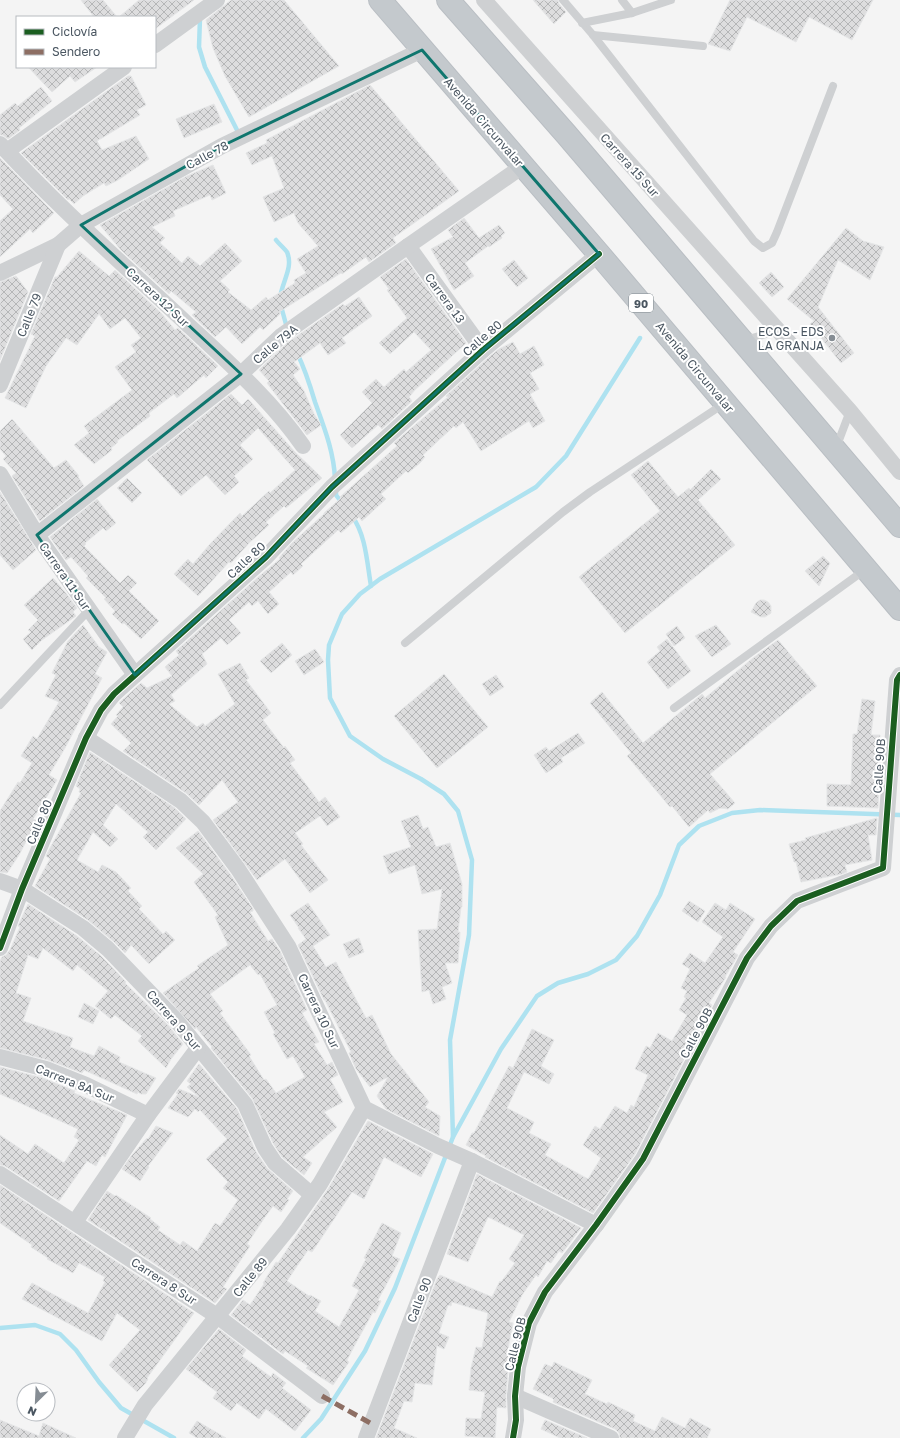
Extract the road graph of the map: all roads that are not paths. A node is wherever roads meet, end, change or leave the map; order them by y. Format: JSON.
{"nodes":[{"id":1,"x":380,"y":0,"type":"edge"},
{"id":2,"x":448,"y":0,"type":"edge"},
{"id":3,"x":484,"y":0,"type":"edge"},
{"id":4,"x":563,"y":0,"type":"edge"},
{"id":5,"x":622,"y":0,"type":"edge"},
{"id":6,"x":671,"y":0,"type":"edge"},
{"id":7,"x":206,"y":8,"type":"edge"},
{"id":8,"x":632,"y":13,"type":"junction"},
{"id":9,"x":582,"y":23,"type":"junction"},
{"id":10,"x":593,"y":35,"type":"junction"},
{"id":11,"x":156,"y":44,"type":"edge"},
{"id":12,"x":703,"y":46,"type":"dead end"},
{"id":13,"x":422,"y":50,"type":"junction"},
{"id":14,"x":122,"y":68,"type":"edge"},
{"id":15,"x":833,"y":86,"type":"dead end"},
{"id":16,"x":4,"y":147,"type":"edge"},
{"id":17,"x":523,"y":166,"type":"junction"},
{"id":18,"x":81,"y":225,"type":"junction"},
{"id":19,"x":58,"y":245,"type":"junction"},
{"id":20,"x":408,"y":246,"type":"junction"},
{"id":21,"x":600,"y":254,"type":"junction"},
{"id":22,"x":0,"y":273,"type":"edge"},
{"id":23,"x":777,"y":331,"type":"junction"},
{"id":24,"x":742,"y":342,"type":"junction"},
{"id":25,"x":483,"y":350,"type":"junction"},
{"id":26,"x":241,"y":374,"type":"junction"},
{"id":27,"x":0,"y":385,"type":"edge"},
{"id":28,"x":726,"y":403,"type":"junction"},
{"id":29,"x":850,"y":411,"type":"junction"},
{"id":30,"x":303,"y":446,"type":"dead end"},
{"id":31,"x":836,"y":451,"type":"junction"},
{"id":32,"x":898,"y":462,"type":"edge"},
{"id":33,"x":0,"y":474,"type":"edge"},
{"id":34,"x":900,"y":526,"type":"edge"},
{"id":35,"x":37,"y":535,"type":"junction"},
{"id":36,"x":866,"y":569,"type":"junction"},
{"id":37,"x":900,"y":609,"type":"edge"},
{"id":38,"x":89,"y":610,"type":"junction"},
{"id":39,"x":405,"y":643,"type":"dead end"},
{"id":40,"x":135,"y":675,"type":"junction"},
{"id":41,"x":900,"y":675,"type":"edge"},
{"id":42,"x":0,"y":705,"type":"edge"},
{"id":43,"x":674,"y":708,"type":"dead end"},
{"id":44,"x":86,"y":738,"type":"junction"},
{"id":45,"x":0,"y":881,"type":"edge"},
{"id":46,"x":22,"y":889,"type":"junction"},
{"id":47,"x":0,"y":948,"type":"edge"},
{"id":48,"x":198,"y":1048,"type":"junction"},
{"id":49,"x":0,"y":1057,"type":"edge"},
{"id":50,"x":364,"y":1108,"type":"junction"},
{"id":51,"x":148,"y":1115,"type":"junction"},
{"id":52,"x":466,"y":1158,"type":"junction"},
{"id":53,"x":0,"y":1174,"type":"edge"},
{"id":54,"x":312,"y":1195,"type":"junction"},
{"id":55,"x":74,"y":1222,"type":"junction"},
{"id":56,"x":596,"y":1225,"type":"junction"},
{"id":57,"x":217,"y":1316,"type":"junction"},
{"id":58,"x":322,"y":1396,"type":"dead end"},
{"id":59,"x":515,"y":1396,"type":"junction"},
{"id":60,"x":128,"y":1433,"type":"edge"},
{"id":61,"x":366,"y":1438,"type":"edge"},
{"id":62,"x":513,"y":1438,"type":"edge"},
{"id":63,"x":611,"y":1438,"type":"edge"}],
"edges":[{"from":1,"to":13,"type":"highway","name":"Avenida Circunvalar","number":"90"},
{"from":2,"to":24,"type":"highway"},
{"from":3,"to":23,"type":"street","name":"Carrera 15 Sur"},
{"from":4,"to":9,"type":"lane"},
{"from":5,"to":8,"type":"lane"},
{"from":6,"to":8,"type":"lane"},
{"from":7,"to":11,"type":"street"},
{"from":8,"to":9,"type":"lane"},
{"from":9,"to":10,"type":"lane"},
{"from":10,"to":12,"type":"lane"},
{"from":10,"to":15,"type":"lane"},
{"from":13,"to":17,"type":"highway","name":"Avenida Circunvalar","number":"90"},
{"from":13,"to":18,"type":"street","name":"Calle 78"},
{"from":14,"to":16,"type":"street","name":"Carrera 12 Sur"},
{"from":16,"to":18,"type":"street","name":"Carrera 12 Sur"},
{"from":17,"to":20,"type":"street","name":"Calle 79A"},
{"from":17,"to":21,"type":"highway","name":"Avenida Circunvalar","number":"90"},
{"from":18,"to":19,"type":"street","name":"Calle 78"},
{"from":18,"to":26,"type":"street","name":"Carrera 12 Sur"},
{"from":19,"to":22,"type":"street","name":"Calle 78"},
{"from":19,"to":27,"type":"street","name":"Calle 79"},
{"from":20,"to":25,"type":"street","name":"Carrera 13"},
{"from":20,"to":26,"type":"street","name":"Calle 79A"},
{"from":21,"to":25,"type":"street","name":"Calle 80"},
{"from":21,"to":28,"type":"highway","name":"Avenida Circunvalar","number":"90"},
{"from":23,"to":24,"type":"lane"},
{"from":23,"to":29,"type":"street","name":"Carrera 15 Sur"},
{"from":24,"to":31,"type":"highway"},
{"from":25,"to":40,"type":"street","name":"Calle 80"},
{"from":26,"to":30,"type":"street","name":"Carrera 12 Sur"},
{"from":26,"to":35,"type":"street","name":"Calle 79A"},
{"from":28,"to":36,"type":"highway","name":"Avenida Circunvalar","number":"90"},
{"from":28,"to":39,"type":"lane"},
{"from":29,"to":31,"type":"lane"},
{"from":29,"to":32,"type":"street","name":"Carrera 15 Sur"},
{"from":31,"to":34,"type":"highway"},
{"from":33,"to":35,"type":"street","name":"Carrera 11 Sur"},
{"from":35,"to":38,"type":"street","name":"Carrera 11 Sur"},
{"from":36,"to":37,"type":"highway","name":"Avenida Circunvalar","number":"90"},
{"from":36,"to":43,"type":"lane"},
{"from":38,"to":40,"type":"street","name":"Carrera 11 Sur"},
{"from":38,"to":42,"type":"lane"},
{"from":40,"to":44,"type":"street","name":"Calle 80"},
{"from":41,"to":56,"type":"street","name":"Calle 90B"},
{"from":44,"to":46,"type":"street","name":"Calle 80"},
{"from":44,"to":50,"type":"street","name":"Carrera 10 Sur"},
{"from":45,"to":46,"type":"street","name":"Carrera 9 Sur"},
{"from":46,"to":47,"type":"street","name":"Calle 80"},
{"from":46,"to":48,"type":"street","name":"Carrera 9 Sur"},
{"from":48,"to":51,"type":"street"},
{"from":48,"to":54,"type":"street","name":"Carrera 9 Sur"},
{"from":49,"to":51,"type":"street","name":"Carrera 8A Sur"},
{"from":50,"to":52,"type":"street"},
{"from":50,"to":54,"type":"street","name":"Calle 89"},
{"from":51,"to":55,"type":"street"},
{"from":52,"to":56,"type":"street"},
{"from":52,"to":61,"type":"street","name":"Calle 90"},
{"from":53,"to":55,"type":"street","name":"Carrera 8 Sur"},
{"from":54,"to":57,"type":"street","name":"Calle 89"},
{"from":55,"to":57,"type":"street","name":"Carrera 8 Sur"},
{"from":56,"to":59,"type":"street","name":"Calle 90B"},
{"from":57,"to":58,"type":"street","name":"Carrera 8 Sur"},
{"from":57,"to":60,"type":"street","name":"Calle 89"},
{"from":59,"to":62,"type":"street","name":"Calle 90B"},
{"from":59,"to":63,"type":"street"}]}
